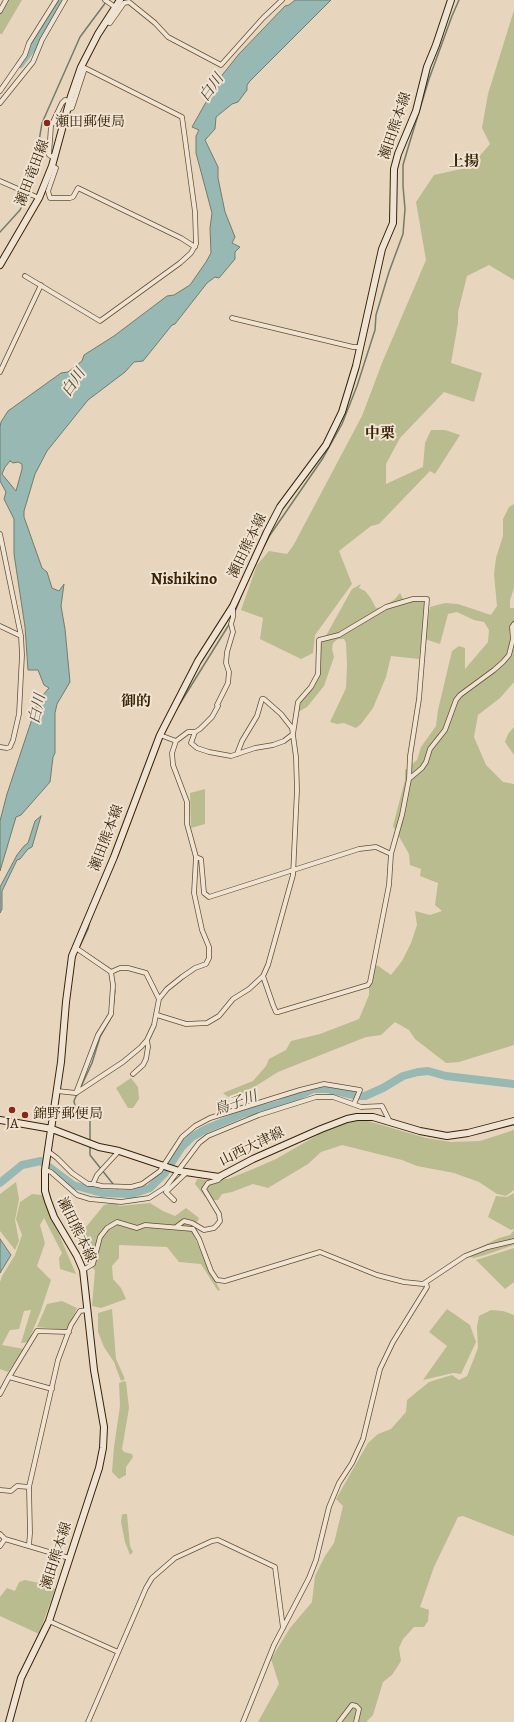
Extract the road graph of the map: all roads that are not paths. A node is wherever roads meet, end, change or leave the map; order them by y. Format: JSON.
{"nodes":[{"id":1,"x":6,"y":0,"type":"edge"},
{"id":2,"x":56,"y":0,"type":"edge"},
{"id":3,"x":65,"y":0,"type":"edge"},
{"id":4,"x":120,"y":0,"type":"edge"},
{"id":5,"x":282,"y":0,"type":"edge"},
{"id":6,"x":451,"y":0,"type":"edge"},
{"id":7,"x":106,"y":1,"type":"edge"},
{"id":8,"x":115,"y":7,"type":"junction"},
{"id":9,"x":0,"y":11,"type":"edge"},
{"id":10,"x":106,"y":22,"type":"junction"},
{"id":11,"x":0,"y":91,"type":"edge"},
{"id":12,"x":69,"y":101,"type":"junction"},
{"id":13,"x":0,"y":103,"type":"edge"},
{"id":14,"x":67,"y":110,"type":"junction"},
{"id":15,"x":54,"y":158,"type":"junction"},
{"id":16,"x":52,"y":166,"type":"junction"},
{"id":17,"x":0,"y":181,"type":"edge"},
{"id":18,"x":39,"y":198,"type":"junction"},
{"id":19,"x":195,"y":247,"type":"junction"},
{"id":20,"x":0,"y":265,"type":"edge"},
{"id":21,"x":25,"y":276,"type":"dead end"},
{"id":22,"x":41,"y":285,"type":"junction"},
{"id":23,"x":232,"y":318,"type":"dead end"},
{"id":24,"x":359,"y":347,"type":"junction"},
{"id":25,"x":0,"y":372,"type":"edge"},
{"id":26,"x":0,"y":534,"type":"edge"},
{"id":27,"x":233,"y":606,"type":"junction"},
{"id":28,"x":514,"y":624,"type":"edge"},
{"id":29,"x":0,"y":626,"type":"edge"},
{"id":30,"x":21,"y":636,"type":"junction"},
{"id":31,"x":195,"y":732,"type":"junction"},
{"id":32,"x":293,"y":734,"type":"junction"},
{"id":33,"x":160,"y":735,"type":"junction"},
{"id":34,"x":176,"y":741,"type":"junction"},
{"id":35,"x":0,"y":747,"type":"edge"},
{"id":36,"x":237,"y":754,"type":"junction"},
{"id":37,"x":408,"y":779,"type":"junction"},
{"id":38,"x":391,"y":854,"type":"junction"},
{"id":39,"x":196,"y":857,"type":"junction"},
{"id":40,"x":292,"y":872,"type":"junction"},
{"id":41,"x":76,"y":948,"type":"junction"},
{"id":42,"x":111,"y":972,"type":"junction"},
{"id":43,"x":262,"y":976,"type":"junction"},
{"id":44,"x":159,"y":1000,"type":"junction"},
{"id":45,"x":157,"y":1015,"type":"junction"},
{"id":46,"x":147,"y":1040,"type":"junction"},
{"id":47,"x":133,"y":1074,"type":"dead end"},
{"id":48,"x":57,"y":1091,"type":"junction"},
{"id":49,"x":76,"y":1093,"type":"junction"},
{"id":50,"x":354,"y":1103,"type":"junction"},
{"id":51,"x":0,"y":1120,"type":"edge"},
{"id":52,"x":390,"y":1122,"type":"junction"},
{"id":53,"x":514,"y":1122,"type":"edge"},
{"id":54,"x":52,"y":1129,"type":"junction"},
{"id":55,"x":119,"y":1151,"type":"junction"},
{"id":56,"x":49,"y":1152,"type":"junction"},
{"id":57,"x":164,"y":1166,"type":"junction"},
{"id":58,"x":45,"y":1170,"type":"junction"},
{"id":59,"x":178,"y":1171,"type":"junction"},
{"id":60,"x":187,"y":1172,"type":"junction"},
{"id":61,"x":223,"y":1174,"type":"junction"},
{"id":62,"x":93,"y":1184,"type":"junction"},
{"id":63,"x":174,"y":1200,"type":"dead end"},
{"id":64,"x":176,"y":1226,"type":"junction"},
{"id":65,"x":514,"y":1241,"type":"edge"},
{"id":66,"x":83,"y":1270,"type":"junction"},
{"id":67,"x":426,"y":1283,"type":"junction"},
{"id":68,"x":87,"y":1310,"type":"junction"},
{"id":69,"x":69,"y":1332,"type":"junction"},
{"id":70,"x":9,"y":1377,"type":"junction"},
{"id":71,"x":52,"y":1389,"type":"junction"},
{"id":72,"x":0,"y":1394,"type":"edge"},
{"id":73,"x":29,"y":1487,"type":"junction"},
{"id":74,"x":0,"y":1490,"type":"edge"},
{"id":75,"x":0,"y":1534,"type":"edge"},
{"id":76,"x":5,"y":1538,"type":"junction"},
{"id":77,"x":28,"y":1545,"type":"junction"},
{"id":78,"x":0,"y":1546,"type":"edge"},
{"id":79,"x":69,"y":1558,"type":"junction"},
{"id":80,"x":48,"y":1621,"type":"junction"},
{"id":81,"x":283,"y":1628,"type":"junction"},
{"id":82,"x":118,"y":1652,"type":"junction"},
{"id":83,"x":9,"y":1722,"type":"edge"},
{"id":84,"x":88,"y":1722,"type":"edge"},
{"id":85,"x":243,"y":1722,"type":"edge"},
{"id":86,"x":339,"y":1722,"type":"edge"},
{"id":87,"x":356,"y":1722,"type":"edge"}],
"edges":[{"from":1,"to":9,"type":"street"},
{"from":2,"to":11,"type":"street"},
{"from":3,"to":13,"type":"street"},
{"from":4,"to":8,"type":"main road","name":"瀬田竜田線"},
{"from":5,"to":10,"type":"street"},
{"from":6,"to":24,"type":"main road","name":"瀬田熊本線"},
{"from":7,"to":8,"type":"street"},
{"from":8,"to":10,"type":"main road","name":"瀬田竜田線"},
{"from":10,"to":12,"type":"main road","name":"瀬田竜田線"},
{"from":12,"to":14,"type":"main road","name":"瀬田竜田線"},
{"from":12,"to":15,"type":"street"},
{"from":14,"to":15,"type":"main road","name":"瀬田竜田線"},
{"from":14,"to":19,"type":"street"},
{"from":15,"to":16,"type":"main road","name":"瀬田竜田線"},
{"from":16,"to":18,"type":"main road","name":"瀬田竜田線"},
{"from":16,"to":19,"type":"street"},
{"from":17,"to":18,"type":"street"},
{"from":18,"to":20,"type":"main road","name":"瀬田竜田線"},
{"from":19,"to":22,"type":"street"},
{"from":21,"to":22,"type":"street"},
{"from":22,"to":25,"type":"street"},
{"from":23,"to":24,"type":"street"},
{"from":24,"to":27,"type":"main road","name":"瀬田熊本線"},
{"from":26,"to":30,"type":"street"},
{"from":27,"to":31,"type":"street"},
{"from":27,"to":33,"type":"main road","name":"瀬田熊本線"},
{"from":28,"to":37,"type":"street"},
{"from":29,"to":30,"type":"street"},
{"from":30,"to":35,"type":"street"},
{"from":31,"to":34,"type":"street"},
{"from":31,"to":36,"type":"street"},
{"from":32,"to":36,"type":"street"},
{"from":32,"to":36,"type":"street"},
{"from":32,"to":37,"type":"street"},
{"from":32,"to":40,"type":"street"},
{"from":33,"to":34,"type":"street"},
{"from":33,"to":41,"type":"main road","name":"瀬田熊本線"},
{"from":34,"to":39,"type":"street"},
{"from":37,"to":38,"type":"street"},
{"from":38,"to":40,"type":"street"},
{"from":38,"to":43,"type":"street"},
{"from":39,"to":40,"type":"street"},
{"from":39,"to":44,"type":"street"},
{"from":40,"to":43,"type":"street"},
{"from":41,"to":42,"type":"street"},
{"from":41,"to":48,"type":"main road","name":"瀬田熊本線"},
{"from":42,"to":44,"type":"street"},
{"from":42,"to":49,"type":"street"},
{"from":43,"to":45,"type":"street"},
{"from":44,"to":45,"type":"street"},
{"from":45,"to":46,"type":"street"},
{"from":46,"to":47,"type":"street"},
{"from":46,"to":49,"type":"street"},
{"from":48,"to":49,"type":"street"},
{"from":48,"to":54,"type":"main road","name":"瀬田熊本線"},
{"from":50,"to":52,"type":"street"},
{"from":50,"to":57,"type":"street"},
{"from":50,"to":59,"type":"street"},
{"from":51,"to":54,"type":"main road","name":"山西大津線"},
{"from":52,"to":53,"type":"main road","name":"山西大津線"},
{"from":52,"to":61,"type":"main road","name":"山西大津線"},
{"from":54,"to":55,"type":"main road","name":"山西大津線"},
{"from":54,"to":56,"type":"main road","name":"瀬田熊本線"},
{"from":55,"to":57,"type":"main road","name":"山西大津線"},
{"from":55,"to":62,"type":"street"},
{"from":56,"to":58,"type":"main road","name":"瀬田熊本線"},
{"from":56,"to":62,"type":"street"},
{"from":57,"to":59,"type":"main road","name":"山西大津線"},
{"from":57,"to":62,"type":"street"},
{"from":58,"to":59,"type":"street"},
{"from":58,"to":66,"type":"main road","name":"瀬田熊本線"},
{"from":59,"to":60,"type":"main road","name":"山西大津線"},
{"from":60,"to":61,"type":"main road","name":"山西大津線"},
{"from":60,"to":63,"type":"street"},
{"from":61,"to":64,"type":"street"},
{"from":64,"to":66,"type":"street"},
{"from":64,"to":67,"type":"street"},
{"from":65,"to":67,"type":"street"},
{"from":66,"to":68,"type":"main road","name":"瀬田熊本線"},
{"from":67,"to":81,"type":"street"},
{"from":68,"to":69,"type":"street"},
{"from":68,"to":79,"type":"main road","name":"瀬田熊本線"},
{"from":69,"to":70,"type":"street"},
{"from":69,"to":71,"type":"street"},
{"from":70,"to":71,"type":"street"},
{"from":70,"to":72,"type":"street"},
{"from":71,"to":73,"type":"street"},
{"from":73,"to":74,"type":"street"},
{"from":73,"to":77,"type":"street"},
{"from":75,"to":76,"type":"street"},
{"from":76,"to":77,"type":"street"},
{"from":76,"to":78,"type":"street"},
{"from":77,"to":79,"type":"street"},
{"from":79,"to":80,"type":"main road","name":"瀬田熊本線"},
{"from":80,"to":82,"type":"street"},
{"from":80,"to":83,"type":"main road","name":"瀬田熊本線"},
{"from":81,"to":82,"type":"street"},
{"from":81,"to":85,"type":"street"},
{"from":82,"to":84,"type":"street"},
{"from":86,"to":87,"type":"street"}]}
